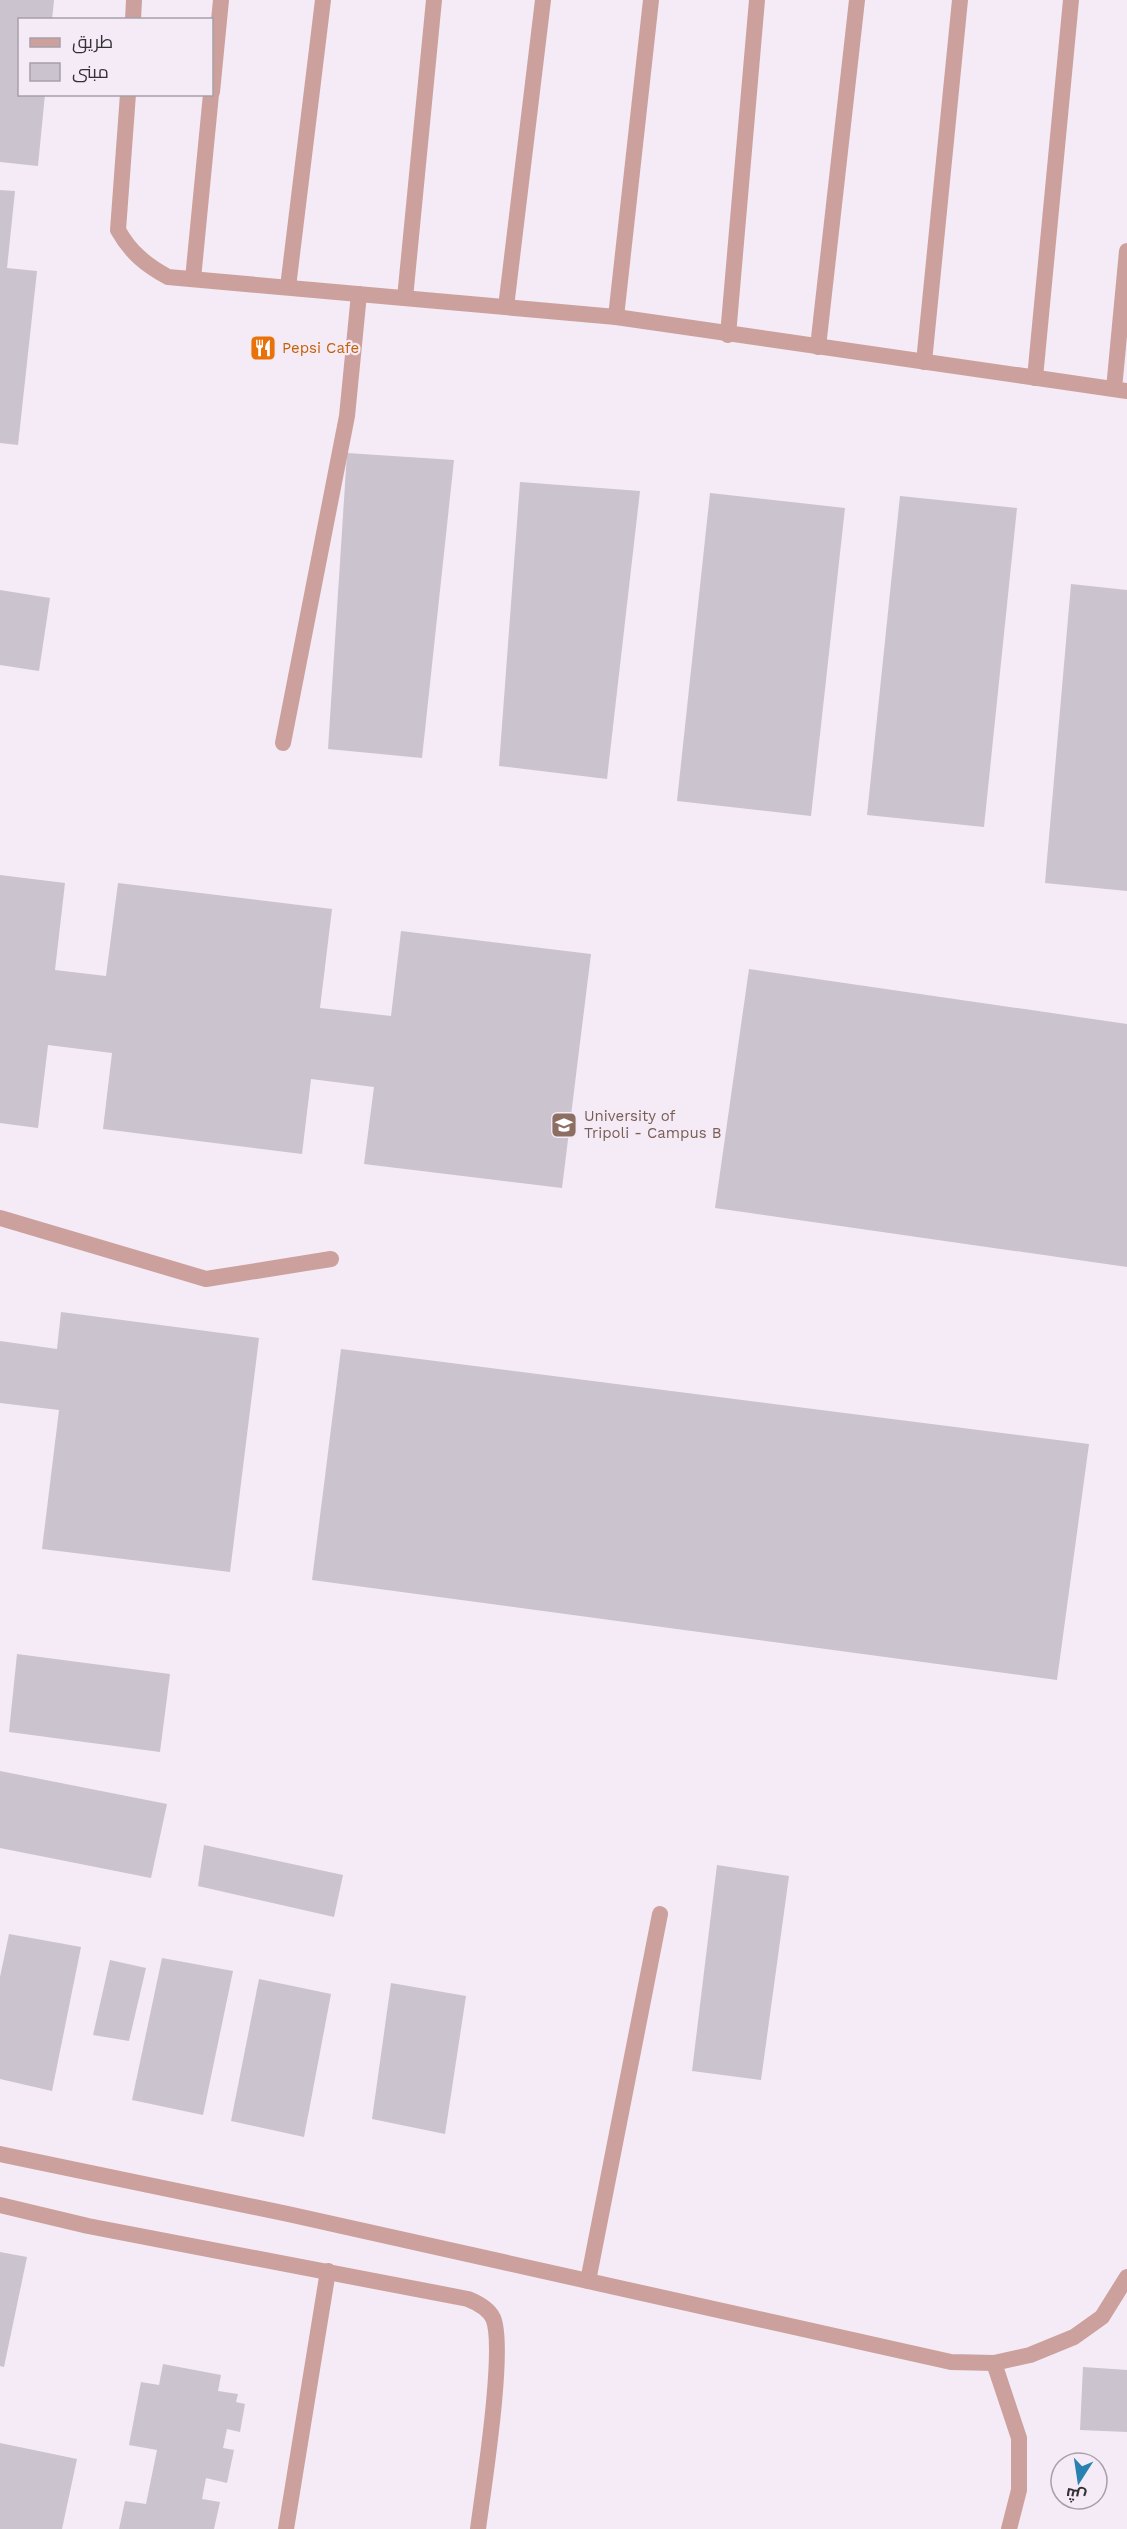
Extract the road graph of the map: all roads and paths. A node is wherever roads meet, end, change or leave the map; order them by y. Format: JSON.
{"nodes":[{"id":1,"x":134,"y":0,"type":"edge"},
{"id":2,"x":221,"y":0,"type":"edge"},
{"id":3,"x":323,"y":0,"type":"edge"},
{"id":4,"x":434,"y":0,"type":"edge"},
{"id":5,"x":543,"y":0,"type":"edge"},
{"id":6,"x":651,"y":0,"type":"edge"},
{"id":7,"x":757,"y":0,"type":"edge"},
{"id":8,"x":857,"y":0,"type":"edge"},
{"id":9,"x":960,"y":0,"type":"edge"},
{"id":10,"x":1071,"y":0,"type":"edge"},
{"id":11,"x":133,"y":18,"type":"edge"},
{"id":12,"x":213,"y":74,"type":"edge"},
{"id":13,"x":128,"y":96,"type":"edge"},
{"id":14,"x":211,"y":96,"type":"edge"},
{"id":15,"x":1127,"y":251,"type":"edge"},
{"id":16,"x":193,"y":279,"type":"junction"},
{"id":17,"x":288,"y":287,"type":"junction"},
{"id":18,"x":359,"y":294,"type":"junction"},
{"id":19,"x":405,"y":298,"type":"junction"},
{"id":20,"x":506,"y":307,"type":"junction"},
{"id":21,"x":616,"y":317,"type":"junction"},
{"id":22,"x":728,"y":335,"type":"junction"},
{"id":23,"x":818,"y":347,"type":"junction"},
{"id":24,"x":924,"y":362,"type":"junction"},
{"id":25,"x":1035,"y":378,"type":"junction"},
{"id":26,"x":1121,"y":390,"type":"edge"},
{"id":27,"x":283,"y":743,"type":"dead end"},
{"id":28,"x":0,"y":1218,"type":"edge"},
{"id":29,"x":331,"y":1259,"type":"dead end"},
{"id":30,"x":660,"y":1914,"type":"dead end"},
{"id":31,"x":0,"y":2154,"type":"edge"},
{"id":32,"x":0,"y":2205,"type":"edge"},
{"id":33,"x":328,"y":2271,"type":"junction"},
{"id":34,"x":1127,"y":2277,"type":"edge"},
{"id":35,"x":588,"y":2281,"type":"junction"},
{"id":36,"x":994,"y":2363,"type":"junction"},
{"id":37,"x":286,"y":2529,"type":"edge"},
{"id":38,"x":478,"y":2529,"type":"edge"},
{"id":39,"x":1009,"y":2529,"type":"edge"}],
"edges":[{"from":1,"to":11,"type":"street"},
{"from":2,"to":12,"type":"street"},
{"from":3,"to":17,"type":"street"},
{"from":4,"to":19,"type":"street"},
{"from":5,"to":20,"type":"street"},
{"from":6,"to":21,"type":"street"},
{"from":7,"to":22,"type":"street"},
{"from":8,"to":23,"type":"street"},
{"from":9,"to":24,"type":"street"},
{"from":10,"to":25,"type":"street"},
{"from":13,"to":16,"type":"street"},
{"from":14,"to":16,"type":"street"},
{"from":15,"to":26,"type":"street"},
{"from":16,"to":17,"type":"street"},
{"from":17,"to":18,"type":"street"},
{"from":18,"to":19,"type":"street"},
{"from":18,"to":27,"type":"street"},
{"from":19,"to":20,"type":"street"},
{"from":20,"to":21,"type":"street"},
{"from":21,"to":22,"type":"street"},
{"from":22,"to":23,"type":"street"},
{"from":23,"to":24,"type":"street"},
{"from":24,"to":25,"type":"street"},
{"from":25,"to":26,"type":"street"},
{"from":28,"to":29,"type":"street"},
{"from":30,"to":35,"type":"street"},
{"from":31,"to":35,"type":"street"},
{"from":32,"to":33,"type":"street"},
{"from":33,"to":37,"type":"street"},
{"from":33,"to":38,"type":"street"},
{"from":34,"to":36,"type":"street"},
{"from":35,"to":36,"type":"street"},
{"from":36,"to":39,"type":"street"}]}
